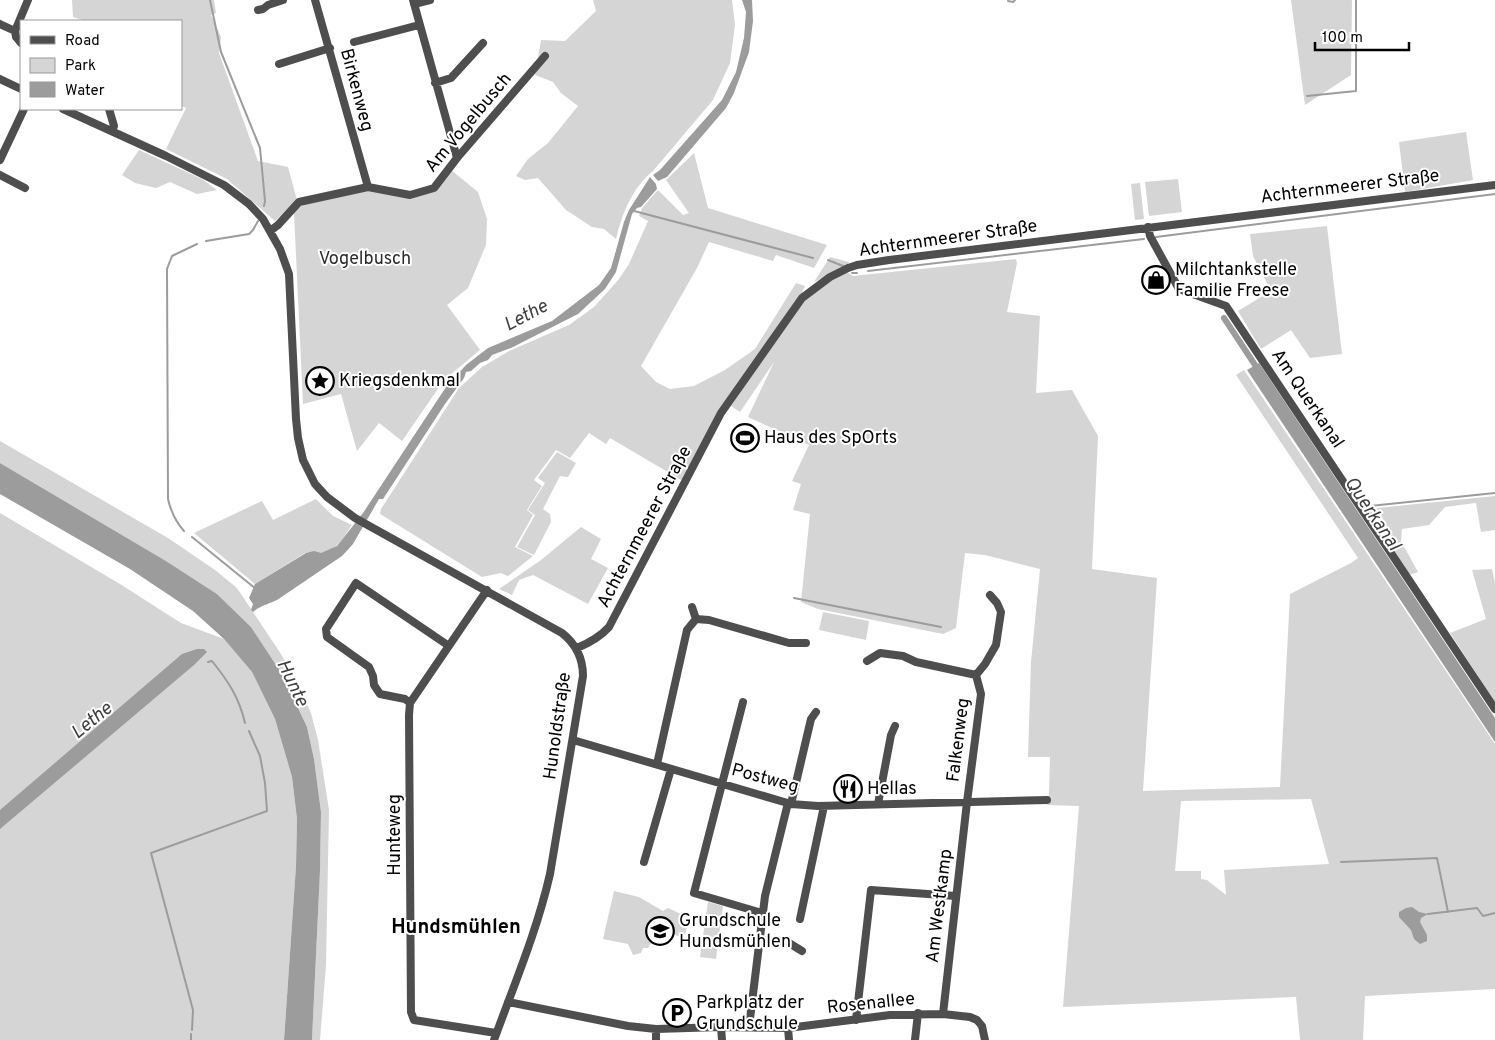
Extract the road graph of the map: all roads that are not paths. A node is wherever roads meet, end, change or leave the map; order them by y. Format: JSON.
{"nodes":[{"id":1,"x":28,"y":0,"type":"edge"},
{"id":2,"x":283,"y":0,"type":"edge"},
{"id":3,"x":315,"y":0,"type":"edge"},
{"id":4,"x":430,"y":0,"type":"edge"},
{"id":5,"x":414,"y":2,"type":"edge"},
{"id":6,"x":258,"y":10,"type":"dead end"},
{"id":7,"x":0,"y":24,"type":"edge"},
{"id":8,"x":419,"y":25,"type":"junction"},
{"id":9,"x":15,"y":31,"type":"junction"},
{"id":10,"x":20,"y":42,"type":"edge"},
{"id":11,"x":354,"y":42,"type":"dead end"},
{"id":12,"x":483,"y":43,"type":"dead end"},
{"id":13,"x":330,"y":48,"type":"junction"},
{"id":14,"x":545,"y":56,"type":"dead end"},
{"id":15,"x":279,"y":64,"type":"dead end"},
{"id":16,"x":0,"y":79,"type":"edge"},
{"id":17,"x":435,"y":83,"type":"junction"},
{"id":18,"x":20,"y":89,"type":"edge"},
{"id":19,"x":24,"y":110,"type":"edge"},
{"id":20,"x":65,"y":110,"type":"edge"},
{"id":21,"x":108,"y":110,"type":"edge"},
{"id":22,"x":112,"y":131,"type":"junction"},
{"id":23,"x":458,"y":158,"type":"junction"},
{"id":24,"x":0,"y":160,"type":"edge"},
{"id":25,"x":0,"y":175,"type":"edge"},
{"id":26,"x":1495,"y":184,"type":"edge"},
{"id":27,"x":368,"y":187,"type":"junction"},
{"id":28,"x":25,"y":188,"type":"dead end"},
{"id":29,"x":1148,"y":227,"type":"junction"},
{"id":30,"x":270,"y":231,"type":"junction"},
{"id":31,"x":487,"y":590,"type":"junction"},
{"id":32,"x":990,"y":594,"type":"dead end"},
{"id":33,"x":692,"y":607,"type":"dead end"},
{"id":34,"x":696,"y":619,"type":"junction"},
{"id":35,"x":806,"y":642,"type":"dead end"},
{"id":36,"x":449,"y":646,"type":"junction"},
{"id":37,"x":577,"y":648,"type":"junction"},
{"id":38,"x":867,"y":660,"type":"dead end"},
{"id":39,"x":976,"y":675,"type":"junction"},
{"id":40,"x":744,"y":702,"type":"dead end"},
{"id":41,"x":410,"y":703,"type":"junction"},
{"id":42,"x":1495,"y":709,"type":"edge"},
{"id":43,"x":816,"y":712,"type":"dead end"},
{"id":44,"x":896,"y":726,"type":"dead end"},
{"id":45,"x":573,"y":740,"type":"junction"},
{"id":46,"x":657,"y":764,"type":"junction"},
{"id":47,"x":671,"y":768,"type":"junction"},
{"id":48,"x":722,"y":783,"type":"junction"},
{"id":49,"x":1047,"y":800,"type":"dead end"},
{"id":50,"x":967,"y":802,"type":"junction"},
{"id":51,"x":790,"y":804,"type":"junction"},
{"id":52,"x":878,"y":804,"type":"junction"},
{"id":53,"x":824,"y":806,"type":"junction"},
{"id":54,"x":644,"y":862,"type":"dead end"},
{"id":55,"x":956,"y":896,"type":"junction"},
{"id":56,"x":762,"y":913,"type":"junction"},
{"id":57,"x":800,"y":920,"type":"dead end"},
{"id":58,"x":759,"y":940,"type":"junction"},
{"id":59,"x":802,"y":951,"type":"dead end"},
{"id":60,"x":508,"y":1002,"type":"junction"},
{"id":61,"x":918,"y":1013,"type":"junction"},
{"id":62,"x":943,"y":1014,"type":"junction"},
{"id":63,"x":856,"y":1020,"type":"junction"},
{"id":64,"x":721,"y":1027,"type":"junction"},
{"id":65,"x":749,"y":1027,"type":"junction"},
{"id":66,"x":788,"y":1028,"type":"junction"},
{"id":67,"x":656,"y":1029,"type":"junction"},
{"id":68,"x":495,"y":1036,"type":"edge"},
{"id":69,"x":656,"y":1040,"type":"edge"},
{"id":70,"x":722,"y":1040,"type":"edge"},
{"id":71,"x":789,"y":1040,"type":"edge"},
{"id":72,"x":915,"y":1040,"type":"edge"},
{"id":73,"x":985,"y":1040,"type":"edge"}],
"edges":[{"from":1,"to":9,"type":"street"},
{"from":2,"to":6,"type":"street"},
{"from":3,"to":13,"type":"street","name":"Birkenweg"},
{"from":4,"to":5,"type":"street"},
{"from":5,"to":8,"type":"street"},
{"from":7,"to":9,"type":"street"},
{"from":8,"to":11,"type":"street"},
{"from":8,"to":17,"type":"street"},
{"from":9,"to":10,"type":"street"},
{"from":12,"to":17,"type":"street"},
{"from":13,"to":15,"type":"street"},
{"from":13,"to":27,"type":"street","name":"Birkenweg"},
{"from":14,"to":23,"type":"street","name":"Am Vogelbusch"},
{"from":16,"to":18,"type":"street"},
{"from":17,"to":23,"type":"street"},
{"from":19,"to":24,"type":"street"},
{"from":20,"to":22,"type":"street","name":"Hunoldstraße"},
{"from":21,"to":22,"type":"street"},
{"from":22,"to":30,"type":"street","name":"Hunoldstraße"},
{"from":23,"to":27,"type":"street","name":"Am Vogelbusch"},
{"from":25,"to":28,"type":"street"},
{"from":26,"to":29,"type":"street","name":"Achternmeerer Straße"},
{"from":27,"to":30,"type":"street","name":"Am Vogelbusch"},
{"from":29,"to":37,"type":"street","name":"Achternmeerer Straße"},
{"from":29,"to":42,"type":"street","name":"Am Querkanal"},
{"from":30,"to":31,"type":"street","name":"Hunoldstraße"},
{"from":31,"to":36,"type":"street"},
{"from":31,"to":37,"type":"street","name":"Hunoldstraße"},
{"from":32,"to":39,"type":"street"},
{"from":33,"to":34,"type":"street"},
{"from":34,"to":35,"type":"street"},
{"from":34,"to":46,"type":"street"},
{"from":36,"to":41,"type":"street"},
{"from":36,"to":41,"type":"street"},
{"from":37,"to":45,"type":"street","name":"Hunoldstraße"},
{"from":38,"to":39,"type":"street","name":"Falkenweg"},
{"from":39,"to":50,"type":"street","name":"Falkenweg"},
{"from":40,"to":48,"type":"street"},
{"from":41,"to":68,"type":"street","name":"Hunteweg"},
{"from":43,"to":51,"type":"street"},
{"from":44,"to":52,"type":"street"},
{"from":45,"to":46,"type":"street","name":"Postweg"},
{"from":45,"to":60,"type":"street","name":"Hunoldstraße"},
{"from":46,"to":47,"type":"street","name":"Postweg"},
{"from":47,"to":48,"type":"street","name":"Postweg"},
{"from":47,"to":54,"type":"street"},
{"from":48,"to":51,"type":"street","name":"Postweg"},
{"from":48,"to":56,"type":"street"},
{"from":49,"to":50,"type":"street","name":"Postweg"},
{"from":50,"to":52,"type":"street","name":"Postweg"},
{"from":50,"to":55,"type":"street","name":"Am Westkamp"},
{"from":51,"to":53,"type":"street","name":"Postweg"},
{"from":51,"to":56,"type":"street"},
{"from":52,"to":53,"type":"street","name":"Postweg"},
{"from":53,"to":57,"type":"street"},
{"from":55,"to":62,"type":"street","name":"Am Westkamp"},
{"from":55,"to":63,"type":"street"},
{"from":56,"to":58,"type":"street"},
{"from":58,"to":59,"type":"street"},
{"from":58,"to":65,"type":"street"},
{"from":60,"to":67,"type":"street","name":"Rosenallee"},
{"from":60,"to":68,"type":"street","name":"Hunoldstraße"},
{"from":61,"to":62,"type":"street","name":"Rosenallee"},
{"from":61,"to":63,"type":"street","name":"Rosenallee"},
{"from":61,"to":72,"type":"street"},
{"from":62,"to":73,"type":"street","name":"Rosenallee"},
{"from":63,"to":66,"type":"street","name":"Rosenallee"},
{"from":64,"to":65,"type":"street","name":"Rosenallee"},
{"from":64,"to":67,"type":"street","name":"Rosenallee"},
{"from":64,"to":70,"type":"street"},
{"from":65,"to":66,"type":"street","name":"Rosenallee"},
{"from":66,"to":71,"type":"street"},
{"from":67,"to":69,"type":"street"}]}
